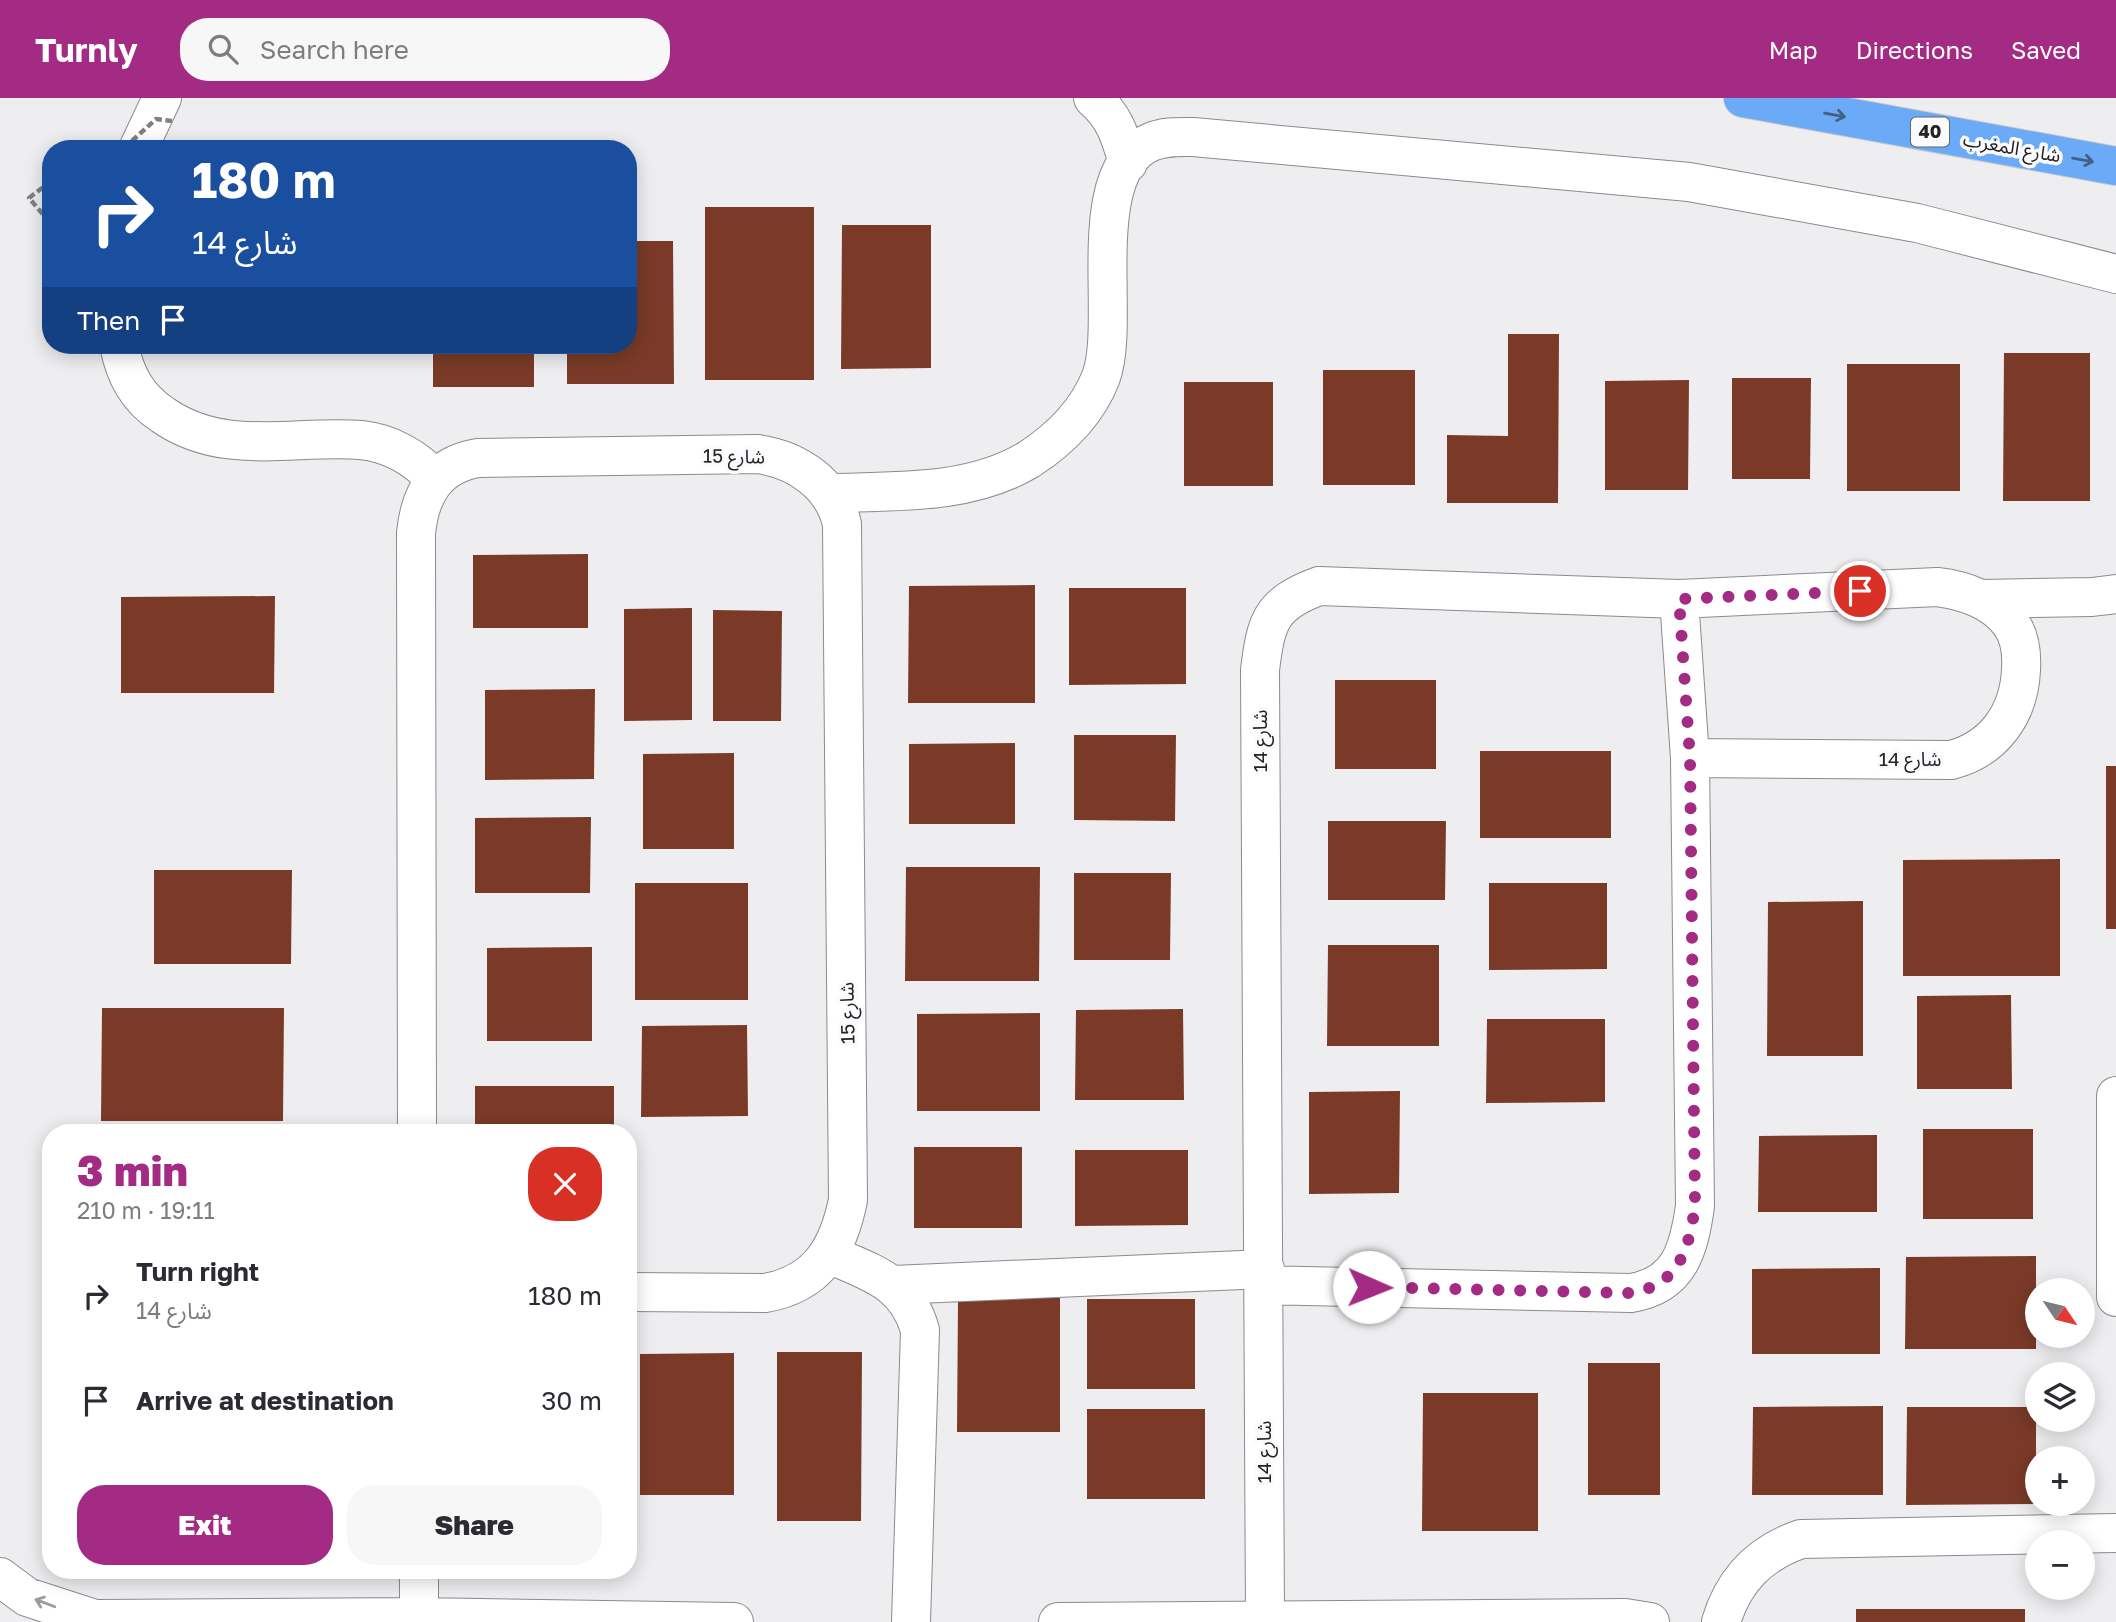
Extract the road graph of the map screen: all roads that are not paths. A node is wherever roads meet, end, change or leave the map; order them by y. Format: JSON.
{"nodes":[{"id":1,"x":1093,"y":98,"type":"edge"},
{"id":2,"x":1743,"y":98,"type":"edge"},
{"id":3,"x":167,"y":110,"type":"edge"},
{"id":4,"x":140,"y":140,"type":"edge"},
{"id":5,"x":1128,"y":163,"type":"junction"},
{"id":6,"x":2116,"y":166,"type":"edge"},
{"id":7,"x":2116,"y":274,"type":"edge"},
{"id":8,"x":122,"y":354,"type":"edge"},
{"id":9,"x":435,"y":479,"type":"junction"},
{"id":10,"x":830,"y":493,"type":"junction"},
{"id":11,"x":2116,"y":594,"type":"edge"},
{"id":12,"x":1679,"y":599,"type":"junction"},
{"id":13,"x":1980,"y":599,"type":"junction"},
{"id":14,"x":1690,"y":758,"type":"junction"},
{"id":15,"x":2116,"y":1096,"type":"edge"},
{"id":16,"x":417,"y":1124,"type":"edge"},
{"id":17,"x":829,"y":1254,"type":"junction"},
{"id":18,"x":1264,"y":1277,"type":"junction"},
{"id":19,"x":893,"y":1285,"type":"junction"},
{"id":20,"x":637,"y":1292,"type":"edge"},
{"id":21,"x":2116,"y":1297,"type":"edge"},
{"id":22,"x":2116,"y":1533,"type":"edge"},
{"id":23,"x":0,"y":1577,"type":"edge"},
{"id":24,"x":419,"y":1579,"type":"edge"},
{"id":25,"x":419,"y":1617,"type":"junction"},
{"id":26,"x":1265,"y":1619,"type":"junction"},
{"id":27,"x":92,"y":1620,"type":"edge"},
{"id":28,"x":1319,"y":1620,"type":"edge"},
{"id":29,"x":702,"y":1622,"type":"edge"},
{"id":30,"x":734,"y":1622,"type":"edge"},
{"id":31,"x":911,"y":1622,"type":"edge"},
{"id":32,"x":1058,"y":1622,"type":"edge"},
{"id":33,"x":1650,"y":1622,"type":"edge"},
{"id":34,"x":1721,"y":1622,"type":"edge"}],
"edges":[{"from":1,"to":5,"type":"street"},
{"from":2,"to":6,"type":"highway","name":"شارع المغرب","number":"40","one_way":true},
{"from":3,"to":4,"type":"street"},
{"from":5,"to":7,"type":"street"},
{"from":5,"to":10,"type":"street"},
{"from":8,"to":9,"type":"street"},
{"from":9,"to":10,"type":"street","name":"شارع 15"},
{"from":9,"to":16,"type":"street"},
{"from":10,"to":17,"type":"street","name":"شارع 15"},
{"from":11,"to":13,"type":"street"},
{"from":12,"to":13,"type":"street","name":"شارع 14"},
{"from":12,"to":14,"type":"street"},
{"from":12,"to":18,"type":"street","name":"شارع 14"},
{"from":13,"to":14,"type":"street","name":"شارع 14"},
{"from":14,"to":18,"type":"street"},
{"from":15,"to":21,"type":"street"},
{"from":17,"to":19,"type":"street"},
{"from":17,"to":20,"type":"street","name":"شارع 15"},
{"from":18,"to":19,"type":"street"},
{"from":18,"to":26,"type":"street","name":"شارع 14"},
{"from":19,"to":31,"type":"street"},
{"from":22,"to":34,"type":"street"},
{"from":27,"to":23,"type":"street","one_way":true},
{"from":24,"to":25,"type":"street"},
{"from":25,"to":27,"type":"street"},
{"from":25,"to":29,"type":"street"},
{"from":26,"to":28,"type":"street"},
{"from":26,"to":32,"type":"street"},
{"from":28,"to":33,"type":"street"},
{"from":29,"to":30,"type":"street"}]}
